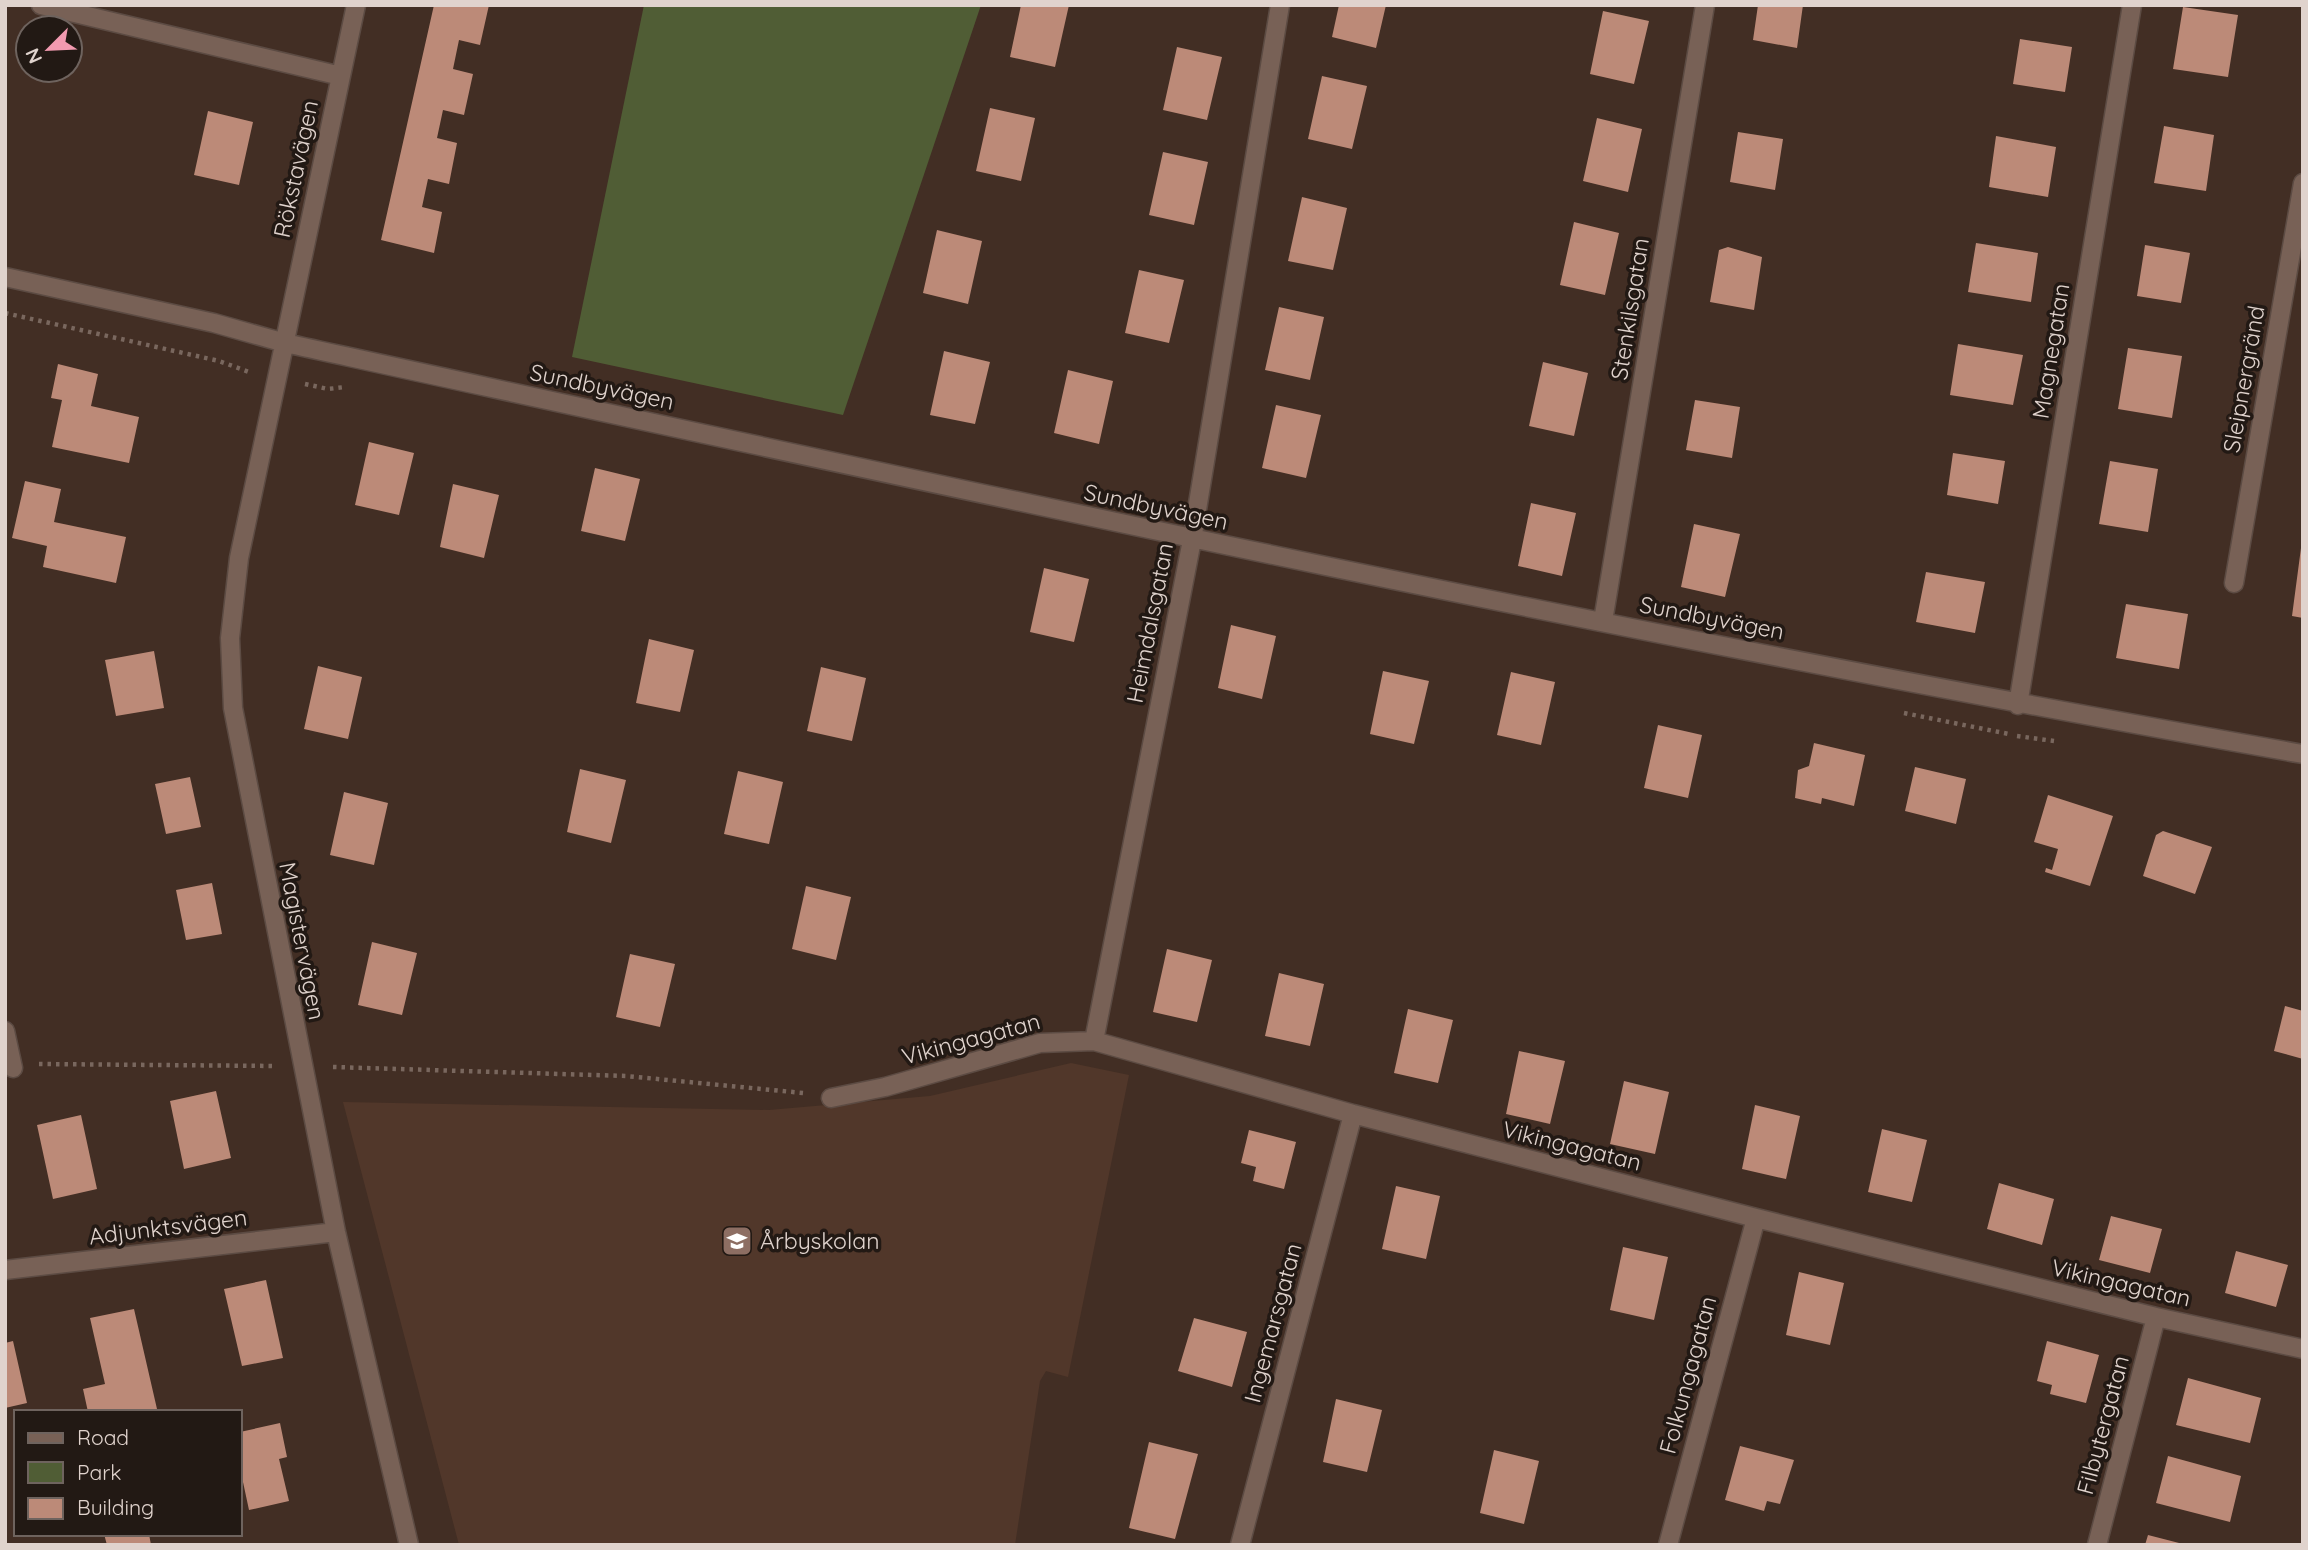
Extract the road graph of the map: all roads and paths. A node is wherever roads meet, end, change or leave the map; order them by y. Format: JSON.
{"nodes":[{"id":1,"x":41,"y":5,"type":"edge"},
{"id":2,"x":356,"y":5,"type":"edge"},
{"id":3,"x":1280,"y":5,"type":"edge"},
{"id":4,"x":1705,"y":5,"type":"edge"},
{"id":5,"x":2132,"y":5,"type":"edge"},
{"id":6,"x":341,"y":76,"type":"junction"},
{"id":7,"x":2303,"y":183,"type":"edge"},
{"id":8,"x":5,"y":277,"type":"edge"},
{"id":9,"x":285,"y":343,"type":"junction"},
{"id":10,"x":1192,"y":540,"type":"junction"},
{"id":11,"x":2234,"y":583,"type":"dead end"},
{"id":12,"x":1603,"y":621,"type":"junction"},
{"id":13,"x":2018,"y":705,"type":"junction"},
{"id":14,"x":2303,"y":754,"type":"edge"},
{"id":15,"x":5,"y":1031,"type":"edge"},
{"id":16,"x":1094,"y":1041,"type":"junction"},
{"id":17,"x":302,"y":1066,"type":"junction"},
{"id":18,"x":13,"y":1068,"type":"joint"},
{"id":19,"x":831,"y":1098,"type":"joint"},
{"id":20,"x":1353,"y":1114,"type":"junction"},
{"id":21,"x":1756,"y":1218,"type":"junction"},
{"id":22,"x":336,"y":1232,"type":"junction"},
{"id":23,"x":5,"y":1270,"type":"edge"},
{"id":24,"x":2156,"y":1317,"type":"junction"},
{"id":25,"x":2303,"y":1349,"type":"edge"},
{"id":26,"x":410,"y":1545,"type":"edge"},
{"id":27,"x":1240,"y":1545,"type":"edge"},
{"id":28,"x":1668,"y":1545,"type":"edge"},
{"id":29,"x":2097,"y":1545,"type":"edge"}],
"edges":[{"from":1,"to":6,"type":"street"},
{"from":2,"to":6,"type":"street","name":"Rökstavägen"},
{"from":3,"to":10,"type":"street","name":"Heimdalsgatan"},
{"from":4,"to":12,"type":"street","name":"Stenkilsgatan"},
{"from":5,"to":13,"type":"street","name":"Magnegatan"},
{"from":6,"to":9,"type":"street","name":"Rökstavägen"},
{"from":7,"to":11,"type":"street","name":"Sleipnergränd"},
{"from":8,"to":9,"type":"street","name":"Sundbyvägen"},
{"from":9,"to":10,"type":"street","name":"Sundbyvägen"},
{"from":9,"to":17,"type":"street","name":"Magistervägen"},
{"from":10,"to":12,"type":"street","name":"Sundbyvägen"},
{"from":10,"to":16,"type":"street","name":"Heimdalsgatan"},
{"from":12,"to":13,"type":"street","name":"Sundbyvägen"},
{"from":13,"to":14,"type":"street","name":"Sundbyvägen"},
{"from":15,"to":18,"type":"street"},
{"from":16,"to":19,"type":"street","name":"Vikingagatan"},
{"from":16,"to":20,"type":"street","name":"Vikingagatan"},
{"from":17,"to":18,"type":"path"},
{"from":17,"to":19,"type":"path"},
{"from":17,"to":22,"type":"street","name":"Magistervägen"},
{"from":20,"to":21,"type":"street","name":"Vikingagatan"},
{"from":20,"to":27,"type":"street","name":"Ingemarsgatan"},
{"from":21,"to":24,"type":"street","name":"Vikingagatan"},
{"from":21,"to":28,"type":"street","name":"Folkungagatan"},
{"from":22,"to":23,"type":"street","name":"Adjunktsvägen"},
{"from":22,"to":26,"type":"street","name":"Magistervägen"},
{"from":24,"to":25,"type":"street","name":"Vikingagatan"},
{"from":24,"to":29,"type":"street","name":"Filbytergatan"}]}
